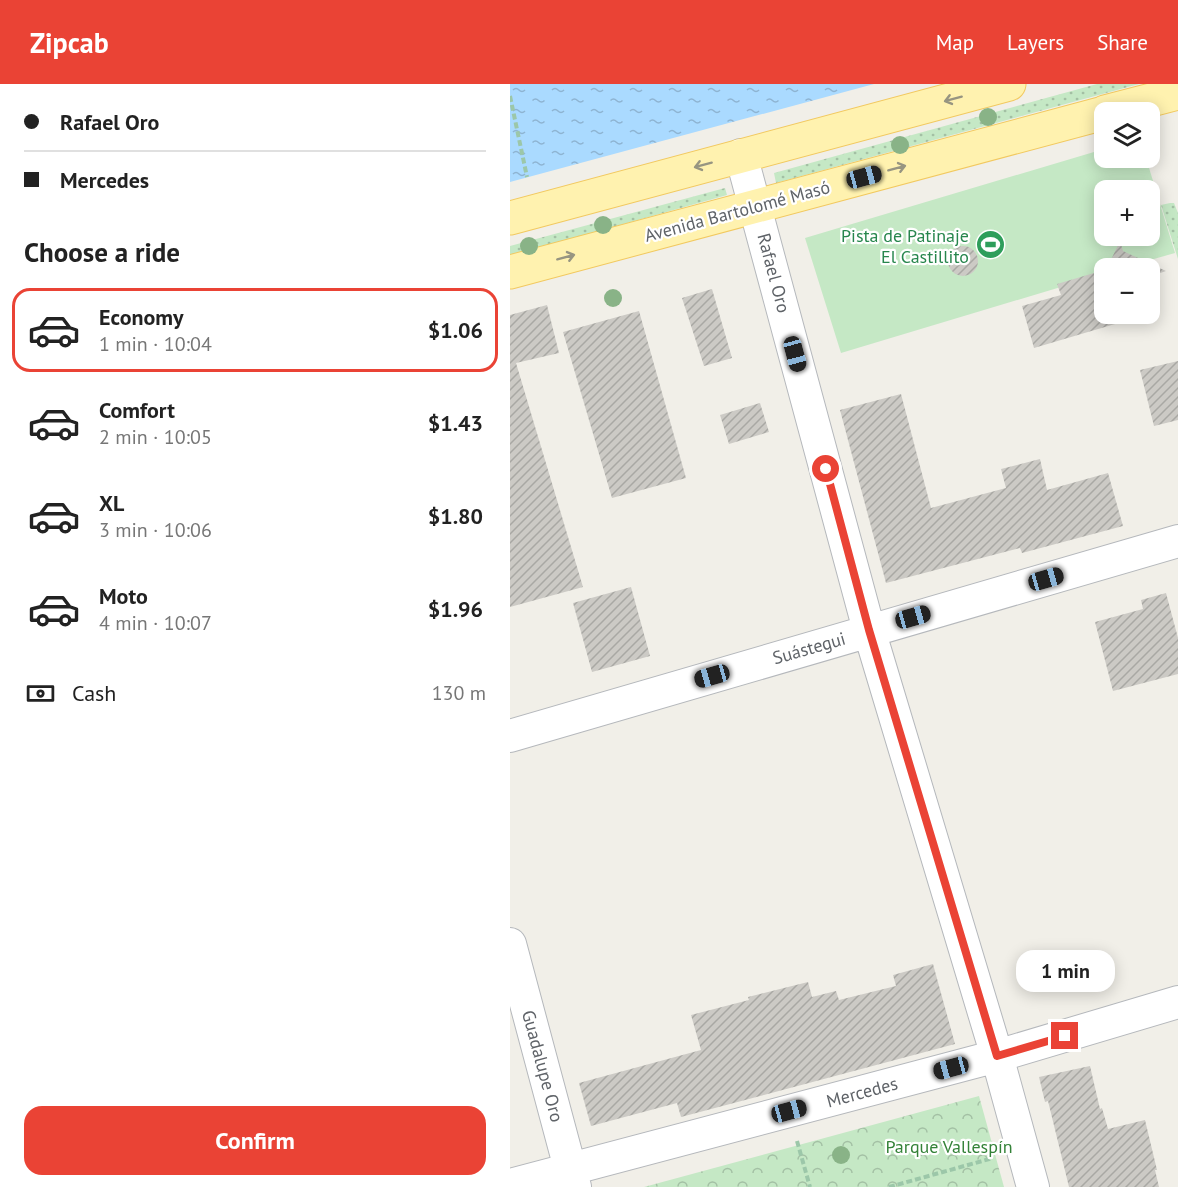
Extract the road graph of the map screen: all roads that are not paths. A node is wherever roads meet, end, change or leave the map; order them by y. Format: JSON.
{"nodes":[{"id":1,"x":1009,"y":84,"type":"edge"},
{"id":2,"x":1178,"y":94,"type":"edge"},
{"id":3,"x":1147,"y":102,"type":"edge"},
{"id":4,"x":1094,"y":116,"type":"edge"},
{"id":5,"x":741,"y":155,"type":"junction"},
{"id":6,"x":756,"y":206,"type":"junction"},
{"id":7,"x":510,"y":218,"type":"edge"},
{"id":8,"x":510,"y":272,"type":"edge"},
{"id":9,"x":1178,"y":541,"type":"edge"},
{"id":10,"x":869,"y":630,"type":"junction"},
{"id":11,"x":510,"y":736,"type":"edge"},
{"id":12,"x":510,"y":944,"type":"edge"},
{"id":13,"x":1178,"y":1002,"type":"edge"},
{"id":14,"x":997,"y":1056,"type":"junction"},
{"id":15,"x":573,"y":1178,"type":"edge"},
{"id":16,"x":510,"y":1185,"type":"edge"},
{"id":17,"x":1033,"y":1187,"type":"edge"}],
"edges":[{"from":1,"to":5,"type":"main road","one_way":true},
{"from":2,"to":3,"type":"main road","name":"Avenida Bartolomé Masó"},
{"from":6,"to":4,"type":"main road","name":"Avenida Bartolomé Masó","one_way":true},
{"from":5,"to":6,"type":"street","name":"Rafael Oro"},
{"from":5,"to":7,"type":"main road","one_way":true},
{"from":8,"to":6,"type":"main road","name":"Avenida Bartolomé Masó","one_way":true},
{"from":6,"to":10,"type":"street","name":"Rafael Oro"},
{"from":9,"to":10,"type":"street","name":"Suástegui"},
{"from":10,"to":11,"type":"street","name":"Suástegui"},
{"from":10,"to":14,"type":"street","name":"Rafael Oro"},
{"from":12,"to":15,"type":"street","name":"Guadalupe Oro"},
{"from":13,"to":14,"type":"street","name":"Mercedes"},
{"from":14,"to":15,"type":"street","name":"Mercedes"},
{"from":14,"to":17,"type":"street","name":"Rafael Oro"},
{"from":15,"to":16,"type":"street","name":"Mercedes"}]}
